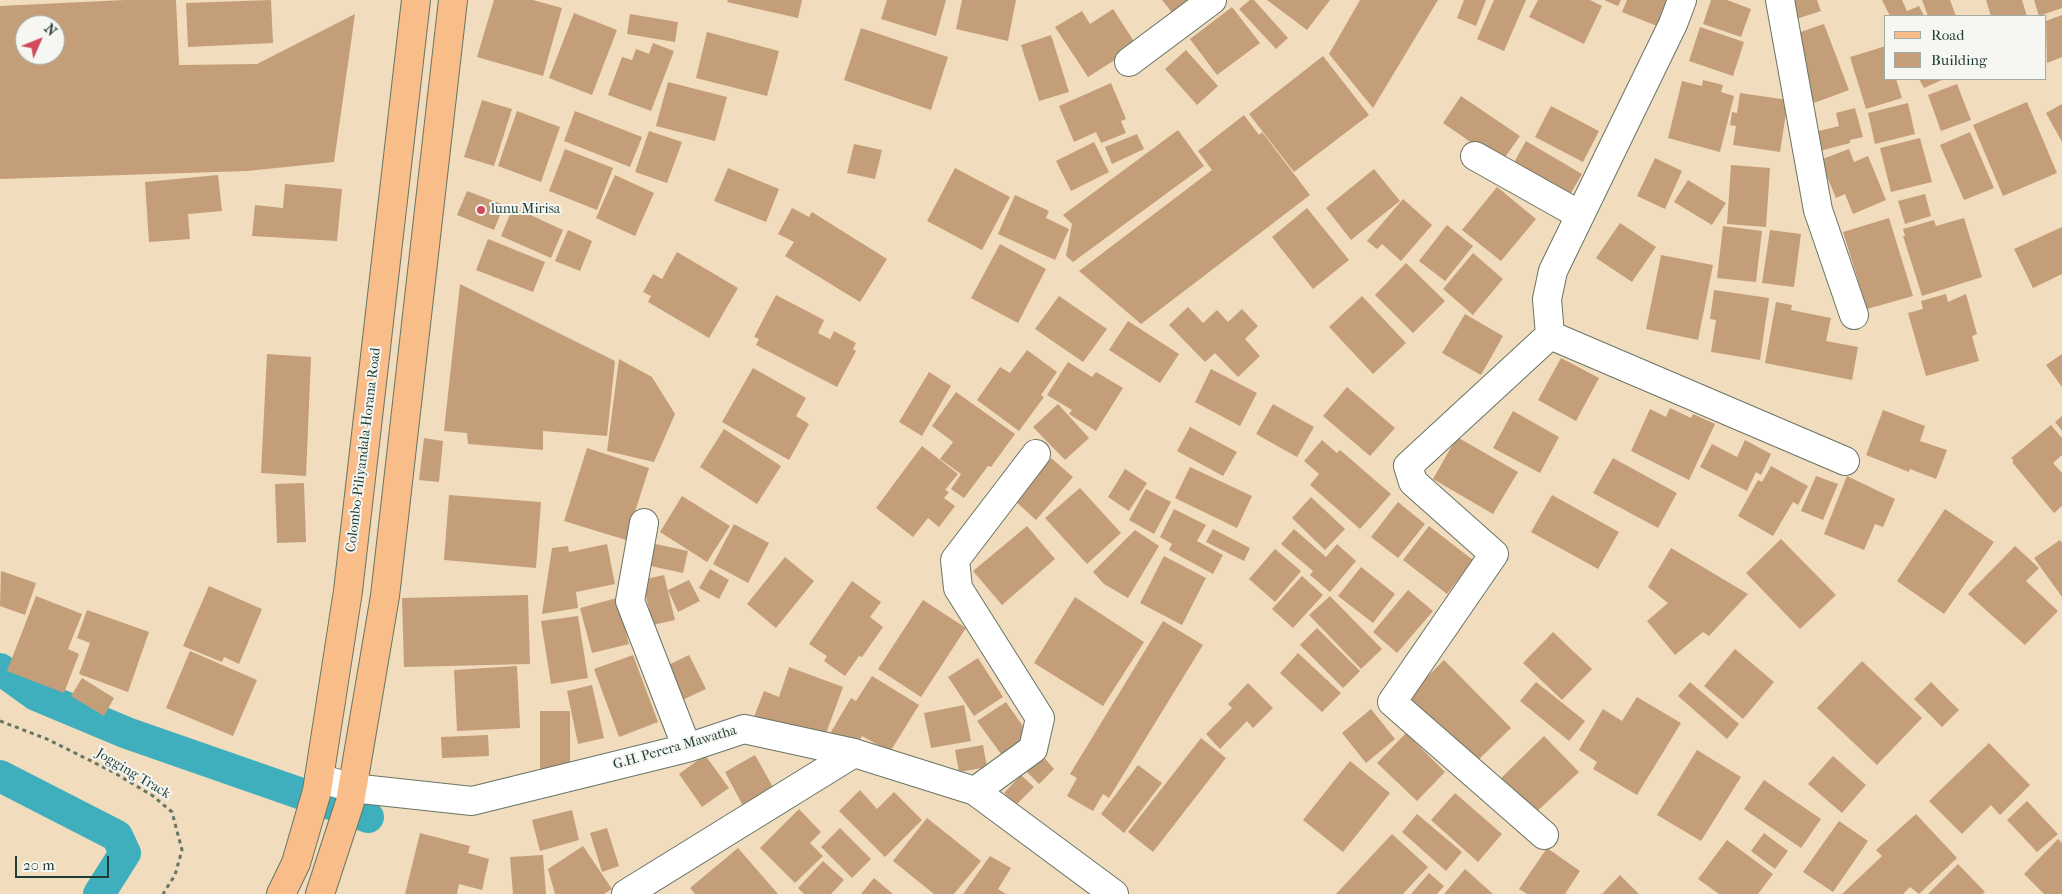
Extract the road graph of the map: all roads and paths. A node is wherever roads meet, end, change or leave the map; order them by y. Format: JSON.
{"nodes":[{"id":1,"x":416,"y":0,"type":"edge"},
{"id":2,"x":453,"y":0,"type":"edge"},
{"id":3,"x":1212,"y":0,"type":"edge"},
{"id":4,"x":1682,"y":0,"type":"edge"},
{"id":5,"x":1780,"y":0,"type":"edge"},
{"id":6,"x":411,"y":47,"type":"junction"},
{"id":7,"x":448,"y":51,"type":"junction"},
{"id":8,"x":1129,"y":62,"type":"dead end"},
{"id":9,"x":1475,"y":156,"type":"dead end"},
{"id":10,"x":1580,"y":215,"type":"junction"},
{"id":11,"x":1854,"y":315,"type":"dead end"},
{"id":12,"x":1550,"y":335,"type":"junction"},
{"id":13,"x":1036,"y":454,"type":"dead end"},
{"id":14,"x":1845,"y":461,"type":"dead end"},
{"id":15,"x":644,"y":523,"type":"dead end"},
{"id":16,"x":0,"y":721,"type":"edge"},
{"id":17,"x":687,"y":748,"type":"junction"},
{"id":18,"x":854,"y":753,"type":"junction"},
{"id":19,"x":318,"y":785,"type":"junction"},
{"id":20,"x":975,"y":791,"type":"junction"},
{"id":21,"x":351,"y":795,"type":"junction"},
{"id":22,"x":1544,"y":835,"type":"dead end"},
{"id":23,"x":325,"y":883,"type":"edge"},
{"id":24,"x":163,"y":894,"type":"edge"},
{"id":25,"x":281,"y":894,"type":"edge"},
{"id":26,"x":626,"y":894,"type":"edge"},
{"id":27,"x":1114,"y":894,"type":"edge"}],
"edges":[{"from":1,"to":6,"type":"main road","name":"Colombo-Piliyandala-Horana Road"},
{"from":2,"to":7,"type":"main road"},
{"from":3,"to":8,"type":"street"},
{"from":4,"to":10,"type":"street"},
{"from":5,"to":11,"type":"street"},
{"from":6,"to":7,"type":"main road"},
{"from":6,"to":19,"type":"main road","name":"Colombo-Piliyandala-Horana Road"},
{"from":7,"to":21,"type":"main road"},
{"from":9,"to":10,"type":"street"},
{"from":10,"to":12,"type":"street"},
{"from":12,"to":14,"type":"street"},
{"from":12,"to":22,"type":"street"},
{"from":13,"to":20,"type":"street"},
{"from":15,"to":17,"type":"street"},
{"from":16,"to":24,"type":"path","name":"Jogging Track"},
{"from":17,"to":18,"type":"street","name":"G.H. Perera Mawatha"},
{"from":17,"to":21,"type":"street","name":"G.H. Perera Mawatha"},
{"from":18,"to":20,"type":"street","name":"G.H. Perera Mawatha"},
{"from":18,"to":26,"type":"street"},
{"from":19,"to":21,"type":"street","name":"G.H. Perera Mawatha"},
{"from":19,"to":25,"type":"main road","name":"Colombo-Piliyandala-Horana Road"},
{"from":20,"to":27,"type":"street","name":"G.H. Perera Mawatha"},
{"from":21,"to":23,"type":"main road"}]}
